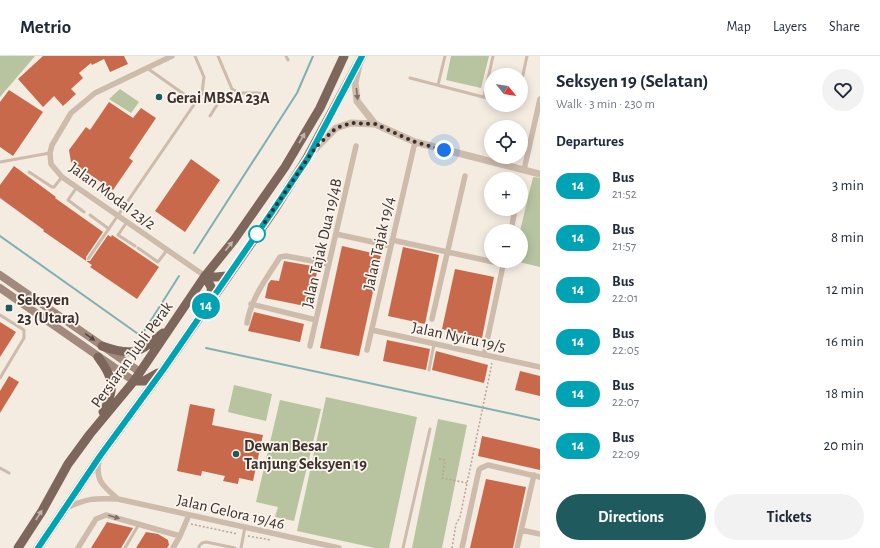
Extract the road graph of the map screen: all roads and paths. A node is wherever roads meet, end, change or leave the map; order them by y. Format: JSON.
{"nodes":[{"id":1,"x":170,"y":56,"type":"edge"},
{"id":2,"x":194,"y":56,"type":"edge"},
{"id":3,"x":218,"y":56,"type":"edge"},
{"id":4,"x":286,"y":56,"type":"edge"},
{"id":5,"x":344,"y":56,"type":"edge"},
{"id":6,"x":445,"y":56,"type":"edge"},
{"id":7,"x":493,"y":56,"type":"edge"},
{"id":8,"x":527,"y":56,"type":"edge"},
{"id":9,"x":361,"y":58,"type":"edge"},
{"id":10,"x":288,"y":60,"type":"dead end"},
{"id":11,"x":147,"y":68,"type":"junction"},
{"id":12,"x":490,"y":68,"type":"edge"},
{"id":13,"x":524,"y":68,"type":"edge"},
{"id":14,"x":410,"y":78,"type":"dead end"},
{"id":15,"x":438,"y":85,"type":"junction"},
{"id":16,"x":202,"y":93,"type":"junction"},
{"id":17,"x":260,"y":93,"type":"dead end"},
{"id":18,"x":484,"y":97,"type":"edge"},
{"id":19,"x":540,"y":99,"type":"edge"},
{"id":20,"x":196,"y":102,"type":"junction"},
{"id":21,"x":210,"y":116,"type":"dead end"},
{"id":22,"x":375,"y":124,"type":"junction"},
{"id":23,"x":415,"y":142,"type":"junction"},
{"id":24,"x":356,"y":146,"type":"dead end"},
{"id":25,"x":50,"y":153,"type":"junction"},
{"id":26,"x":308,"y":158,"type":"junction"},
{"id":27,"x":0,"y":162,"type":"edge"},
{"id":28,"x":524,"y":170,"type":"junction"},
{"id":29,"x":29,"y":172,"type":"dead end"},
{"id":30,"x":540,"y":174,"type":"edge"},
{"id":31,"x":465,"y":176,"type":"dead end"},
{"id":32,"x":62,"y":177,"type":"junction"},
{"id":33,"x":77,"y":187,"type":"junction"},
{"id":34,"x":84,"y":212,"type":"dead end"},
{"id":35,"x":90,"y":216,"type":"dead end"},
{"id":36,"x":118,"y":216,"type":"junction"},
{"id":37,"x":128,"y":222,"type":"junction"},
{"id":38,"x":109,"y":229,"type":"junction"},
{"id":39,"x":336,"y":234,"type":"junction"},
{"id":40,"x":392,"y":243,"type":"junction"},
{"id":41,"x":167,"y":250,"type":"junction"},
{"id":42,"x":447,"y":252,"type":"junction"},
{"id":43,"x":88,"y":259,"type":"dead end"},
{"id":44,"x":484,"y":259,"type":"edge"},
{"id":45,"x":329,"y":264,"type":"junction"},
{"id":46,"x":503,"y":268,"type":"edge"},
{"id":47,"x":0,"y":275,"type":"edge"},
{"id":48,"x":205,"y":276,"type":"junction"},
{"id":49,"x":227,"y":276,"type":"junction"},
{"id":50,"x":0,"y":288,"type":"edge"},
{"id":51,"x":0,"y":295,"type":"edge"},
{"id":52,"x":10,"y":295,"type":"junction"},
{"id":53,"x":212,"y":298,"type":"junction"},
{"id":54,"x":252,"y":304,"type":"junction"},
{"id":55,"x":0,"y":314,"type":"edge"},
{"id":56,"x":432,"y":319,"type":"dead end"},
{"id":57,"x":316,"y":320,"type":"junction"},
{"id":58,"x":247,"y":323,"type":"dead end"},
{"id":59,"x":172,"y":325,"type":"junction"},
{"id":60,"x":372,"y":330,"type":"junction"},
{"id":61,"x":434,"y":344,"type":"junction"},
{"id":62,"x":102,"y":346,"type":"junction"},
{"id":63,"x":310,"y":346,"type":"dead end"},
{"id":64,"x":367,"y":350,"type":"dead end"},
{"id":65,"x":484,"y":355,"type":"junction"},
{"id":66,"x":98,"y":357,"type":"junction"},
{"id":67,"x":493,"y":357,"type":"junction"},
{"id":68,"x":540,"y":367,"type":"edge"},
{"id":69,"x":163,"y":370,"type":"junction"},
{"id":70,"x":429,"y":370,"type":"dead end"},
{"id":71,"x":142,"y":376,"type":"junction"},
{"id":72,"x":0,"y":378,"type":"edge"},
{"id":73,"x":134,"y":381,"type":"junction"},
{"id":74,"x":142,"y":398,"type":"junction"},
{"id":75,"x":430,"y":429,"type":"dead end"},
{"id":76,"x":90,"y":434,"type":"junction"},
{"id":77,"x":100,"y":456,"type":"junction"},
{"id":78,"x":439,"y":459,"type":"dead end"},
{"id":79,"x":0,"y":468,"type":"edge"},
{"id":80,"x":9,"y":473,"type":"dead end"},
{"id":81,"x":534,"y":475,"type":"junction"},
{"id":82,"x":540,"y":477,"type":"edge"},
{"id":83,"x":467,"y":483,"type":"junction"},
{"id":84,"x":118,"y":499,"type":"junction"},
{"id":85,"x":64,"y":509,"type":"junction"},
{"id":86,"x":189,"y":515,"type":"junction"},
{"id":87,"x":139,"y":524,"type":"junction"},
{"id":88,"x":245,"y":527,"type":"junction"},
{"id":89,"x":521,"y":530,"type":"junction"},
{"id":90,"x":540,"y":534,"type":"edge"},
{"id":91,"x":180,"y":536,"type":"junction"},
{"id":92,"x":307,"y":544,"type":"edge"},
{"id":93,"x":18,"y":548,"type":"edge"},
{"id":94,"x":38,"y":548,"type":"edge"},
{"id":95,"x":78,"y":548,"type":"edge"},
{"id":96,"x":125,"y":548,"type":"edge"},
{"id":97,"x":173,"y":548,"type":"edge"},
{"id":98,"x":199,"y":548,"type":"edge"},
{"id":99,"x":235,"y":548,"type":"edge"},
{"id":100,"x":241,"y":548,"type":"edge"},
{"id":101,"x":339,"y":548,"type":"edge"},
{"id":102,"x":403,"y":548,"type":"edge"},
{"id":103,"x":452,"y":548,"type":"edge"},
{"id":104,"x":462,"y":548,"type":"edge"},
{"id":105,"x":517,"y":548,"type":"edge"}],
"edges":[{"from":1,"to":11,"type":"street"},
{"from":2,"to":16,"type":"lane"},
{"from":3,"to":17,"type":"lane"},
{"from":4,"to":10,"type":"lane"},
{"from":48,"to":5,"type":"main road","name":"Persiaran Jubli Perak","one_way":true},
{"from":6,"to":15,"type":"lane"},
{"from":7,"to":12,"type":"lane"},
{"from":8,"to":13,"type":"lane"},
{"from":9,"to":22,"type":"street","one_way":true},
{"from":9,"to":26,"type":"main road","name":"Persiaran Jubli Perak"},
{"from":11,"to":20,"type":"lane"},
{"from":11,"to":25,"type":"street"},
{"from":14,"to":15,"type":"lane"},
{"from":15,"to":18,"type":"lane"},
{"from":16,"to":20,"type":"lane"},
{"from":16,"to":21,"type":"lane"},
{"from":19,"to":28,"type":"street"},
{"from":20,"to":36,"type":"lane"},
{"from":22,"to":23,"type":"street"},
{"from":22,"to":26,"type":"street"},
{"from":23,"to":28,"type":"street"},
{"from":23,"to":40,"type":"street","name":"Jalan Tajak 19/4"},
{"from":24,"to":39,"type":"street","name":"Jalan Tajak Dua 19/4B"},
{"from":25,"to":27,"type":"lane"},
{"from":25,"to":32,"type":"street","name":"Jalan Modal 23/2"},
{"from":26,"to":49,"type":"main road","name":"Persiaran Jubli Perak"},
{"from":28,"to":30,"type":"street"},
{"from":29,"to":32,"type":"lane"},
{"from":31,"to":42,"type":"street"},
{"from":32,"to":33,"type":"street","name":"Jalan Modal 23/2"},
{"from":33,"to":34,"type":"lane"},
{"from":33,"to":36,"type":"street","name":"Jalan Modal 23/2"},
{"from":35,"to":38,"type":"lane"},
{"from":36,"to":37,"type":"street","name":"Jalan Modal 23/2"},
{"from":36,"to":38,"type":"lane"},
{"from":37,"to":41,"type":"street","name":"Jalan Modal 23/2"},
{"from":37,"to":41,"type":"lane"},
{"from":38,"to":43,"type":"lane"},
{"from":39,"to":40,"type":"street"},
{"from":39,"to":45,"type":"street","name":"Jalan Tajak Dua 19/4B"},
{"from":40,"to":42,"type":"street"},
{"from":40,"to":60,"type":"street","name":"Jalan Tajak 19/4"},
{"from":41,"to":48,"type":"street","name":"Jalan Modal 23/2"},
{"from":42,"to":44,"type":"street"},
{"from":42,"to":56,"type":"street"},
{"from":45,"to":54,"type":"street"},
{"from":45,"to":57,"type":"street","name":"Jalan Tajak Dua 19/4B"},
{"from":46,"to":65,"type":"street"},
{"from":47,"to":62,"type":"main road","one_way":true},
{"from":48,"to":49,"type":"main road"},
{"from":48,"to":53,"type":"main road"},
{"from":48,"to":59,"type":"main road","name":"Persiaran Jubli Perak"},
{"from":49,"to":53,"type":"main road","name":"Persiaran Jubli Perak"},
{"from":50,"to":52,"type":"main road"},
{"from":51,"to":52,"type":"street"},
{"from":52,"to":66,"type":"main road"},
{"from":53,"to":69,"type":"main road","name":"Persiaran Jubli Perak"},
{"from":54,"to":57,"type":"street"},
{"from":54,"to":58,"type":"street"},
{"from":55,"to":72,"type":"lane"},
{"from":57,"to":63,"type":"street","name":"Jalan Tajak Dua 19/4B"},
{"from":59,"to":62,"type":"main road"},
{"from":59,"to":71,"type":"main road","name":"Persiaran Jubli Perak"},
{"from":60,"to":61,"type":"street","name":"Jalan Nyiru 19/5"},
{"from":60,"to":64,"type":"street","name":"Jalan Tajak 19/4"},
{"from":61,"to":65,"type":"street","name":"Jalan Nyiru 19/5"},
{"from":61,"to":70,"type":"lane"},
{"from":62,"to":71,"type":"main road"},
{"from":65,"to":67,"type":"street","name":"Jalan Nyiru 19/5"},
{"from":66,"to":73,"type":"main road"},
{"from":66,"to":76,"type":"main road"},
{"from":67,"to":68,"type":"street","name":"Jalan Nyiru 19/5"},
{"from":67,"to":83,"type":"path"},
{"from":69,"to":71,"type":"main road"},
{"from":69,"to":74,"type":"main road","name":"Persiaran Jubli Perak"},
{"from":71,"to":73,"type":"main road","name":"Persiaran Jubli Perak"},
{"from":71,"to":74,"type":"main road"},
{"from":73,"to":76,"type":"main road","name":"Persiaran Jubli Perak"},
{"from":74,"to":77,"type":"main road","name":"Persiaran Jubli Perak"},
{"from":75,"to":102,"type":"lane"},
{"from":93,"to":76,"type":"main road","name":"Persiaran Jubli Perak","one_way":true},
{"from":77,"to":84,"type":"street"},
{"from":77,"to":85,"type":"main road","name":"Persiaran Jubli Perak"},
{"from":78,"to":83,"type":"path"},
{"from":79,"to":80,"type":"lane"},
{"from":81,"to":82,"type":"street"},
{"from":81,"to":89,"type":"street"},
{"from":81,"to":104,"type":"street"},
{"from":83,"to":103,"type":"path"},
{"from":84,"to":85,"type":"street","name":"Jalan Gelora 19/46"},
{"from":84,"to":86,"type":"street","name":"Jalan Gelora 19/46"},
{"from":85,"to":94,"type":"main road","name":"Persiaran Jubli Perak"},
{"from":86,"to":88,"type":"street","name":"Jalan Gelora 19/46"},
{"from":86,"to":91,"type":"street"},
{"from":87,"to":91,"type":"street"},
{"from":95,"to":87,"type":"street","one_way":true},
{"from":87,"to":96,"type":"lane"},
{"from":88,"to":92,"type":"street","name":"Jalan Gelora 19/46"},
{"from":88,"to":100,"type":"lane"},
{"from":89,"to":90,"type":"street"},
{"from":89,"to":105,"type":"street"},
{"from":91,"to":97,"type":"street"},
{"from":92,"to":101,"type":"street","name":"Jalan Gelora 19/46"},
{"from":98,"to":99,"type":"lane"}]}
